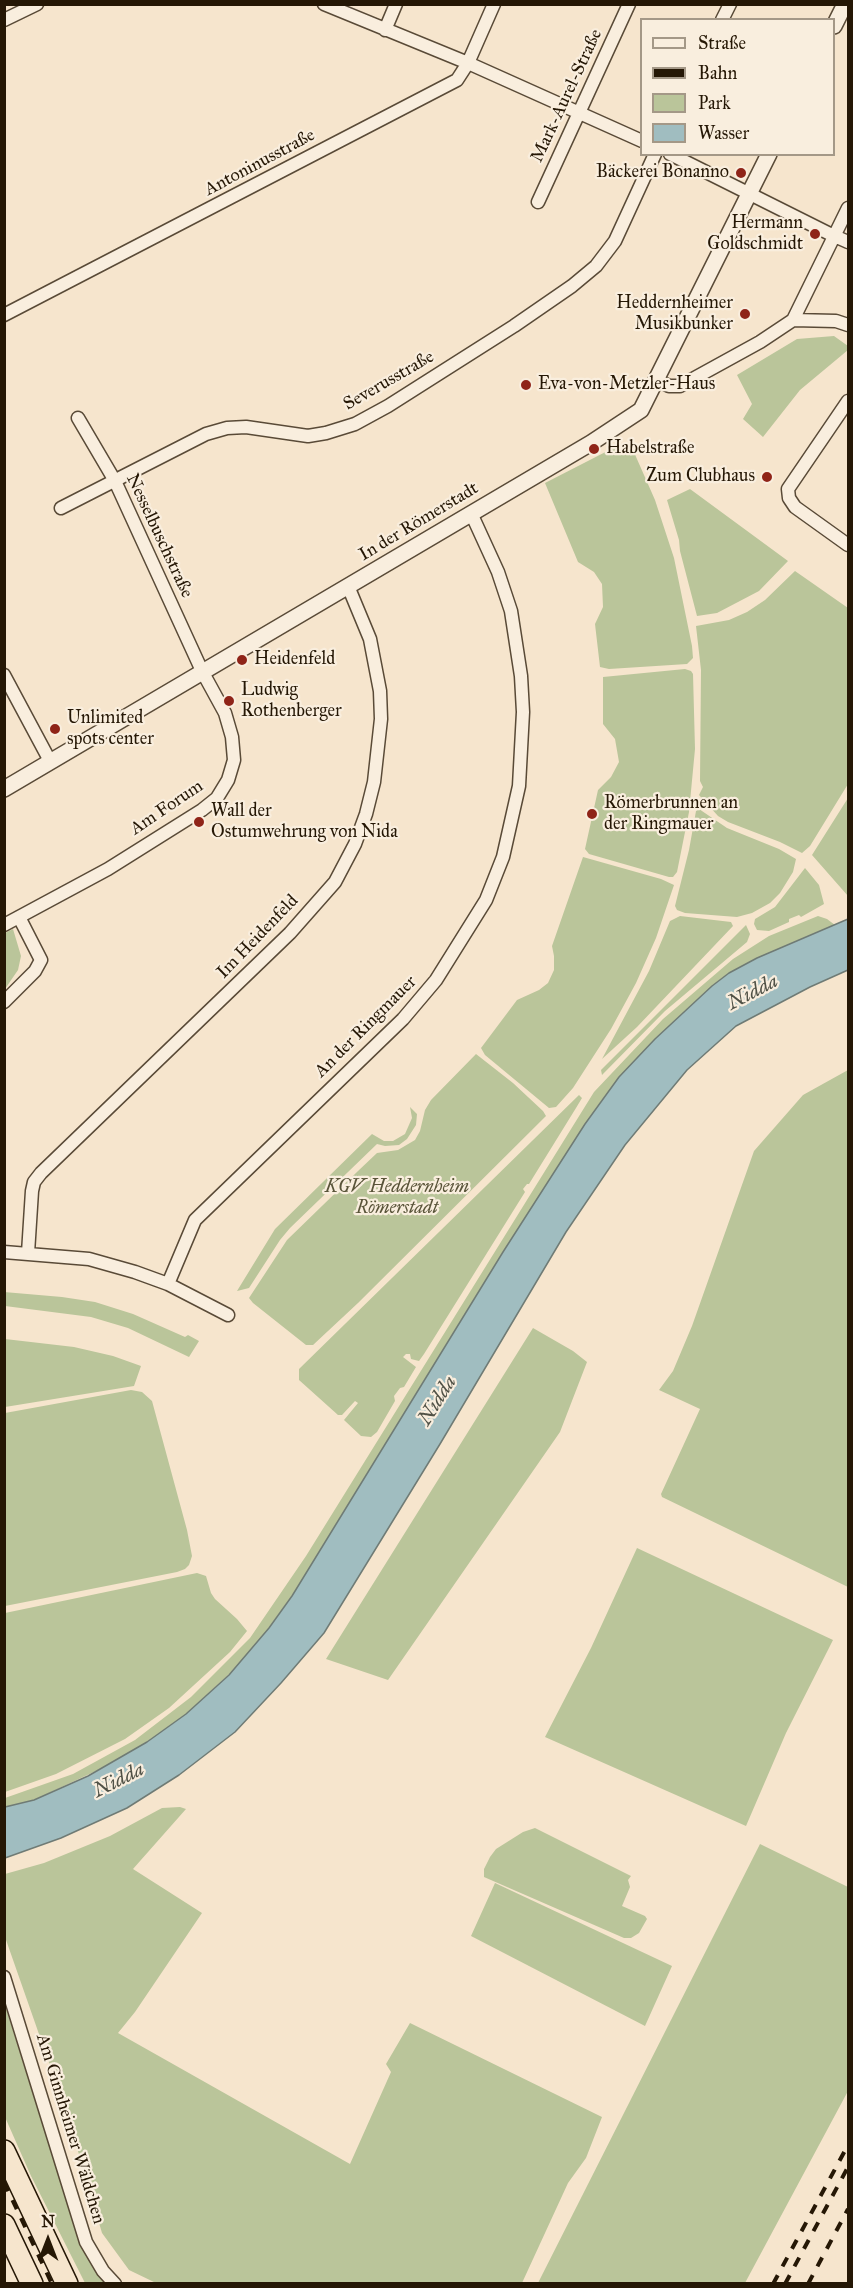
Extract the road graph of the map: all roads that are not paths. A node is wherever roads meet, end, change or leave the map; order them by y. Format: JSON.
{"nodes":[{"id":1,"x":37,"y":4,"type":"edge"},
{"id":2,"x":324,"y":4,"type":"edge"},
{"id":3,"x":396,"y":4,"type":"edge"},
{"id":4,"x":494,"y":4,"type":"edge"},
{"id":5,"x":629,"y":4,"type":"edge"},
{"id":6,"x":730,"y":4,"type":"edge"},
{"id":7,"x":844,"y":4,"type":"edge"},
{"id":8,"x":723,"y":18,"type":"edge"},
{"id":9,"x":4,"y":20,"type":"edge"},
{"id":10,"x":835,"y":24,"type":"edge"},
{"id":11,"x":385,"y":30,"type":"junction"},
{"id":12,"x":468,"y":63,"type":"junction"},
{"id":13,"x":580,"y":112,"type":"junction"},
{"id":14,"x":640,"y":140,"type":"edge"},
{"id":15,"x":654,"y":156,"type":"edge"},
{"id":16,"x":674,"y":156,"type":"edge"},
{"id":17,"x":768,"y":156,"type":"edge"},
{"id":18,"x":749,"y":194,"type":"junction"},
{"id":19,"x":538,"y":202,"type":"dead end"},
{"id":20,"x":849,"y":208,"type":"edge"},
{"id":21,"x":834,"y":237,"type":"junction"},
{"id":22,"x":849,"y":242,"type":"edge"},
{"id":23,"x":4,"y":315,"type":"edge"},
{"id":24,"x":793,"y":320,"type":"junction"},
{"id":25,"x":849,"y":325,"type":"edge"},
{"id":26,"x":657,"y":380,"type":"junction"},
{"id":27,"x":849,"y":401,"type":"edge"},
{"id":28,"x":78,"y":418,"type":"dead end"},
{"id":29,"x":115,"y":481,"type":"junction"},
{"id":30,"x":61,"y":508,"type":"dead end"},
{"id":31,"x":471,"y":513,"type":"junction"},
{"id":32,"x":849,"y":545,"type":"edge"},
{"id":33,"x":348,"y":586,"type":"junction"},
{"id":34,"x":202,"y":671,"type":"junction"},
{"id":35,"x":4,"y":675,"type":"edge"},
{"id":36,"x":50,"y":761,"type":"junction"},
{"id":37,"x":4,"y":789,"type":"edge"},
{"id":38,"x":19,"y":917,"type":"junction"},
{"id":39,"x":4,"y":925,"type":"edge"},
{"id":40,"x":4,"y":1002,"type":"edge"},
{"id":41,"x":4,"y":1252,"type":"edge"},
{"id":42,"x":28,"y":1253,"type":"junction"},
{"id":43,"x":168,"y":1284,"type":"junction"},
{"id":44,"x":228,"y":1315,"type":"dead end"},
{"id":45,"x":4,"y":1977,"type":"edge"},
{"id":46,"x":4,"y":2151,"type":"edge"},
{"id":47,"x":4,"y":2225,"type":"edge"},
{"id":48,"x":51,"y":2249,"type":"junction"},
{"id":49,"x":32,"y":2283,"type":"edge"},
{"id":50,"x":67,"y":2283,"type":"edge"},
{"id":51,"x":73,"y":2283,"type":"edge"},
{"id":52,"x":116,"y":2283,"type":"edge"}],
"edges":[{"from":1,"to":9,"type":"street"},
{"from":2,"to":11,"type":"street"},
{"from":3,"to":11,"type":"street"},
{"from":4,"to":12,"type":"street","name":"Antoninusstraße"},
{"from":5,"to":13,"type":"street","name":"Mark-Aurel-Straße"},
{"from":6,"to":8,"type":"street"},
{"from":7,"to":10,"type":"street"},
{"from":11,"to":12,"type":"street"},
{"from":12,"to":13,"type":"street"},
{"from":12,"to":23,"type":"street","name":"Antoninusstraße"},
{"from":13,"to":14,"type":"street"},
{"from":13,"to":19,"type":"street","name":"Mark-Aurel-Straße"},
{"from":15,"to":29,"type":"street","name":"Severusstraße"},
{"from":16,"to":18,"type":"street"},
{"from":17,"to":18,"type":"street","name":"In der Römerstadt"},
{"from":18,"to":21,"type":"street"},
{"from":18,"to":26,"type":"street","name":"In der Römerstadt"},
{"from":20,"to":21,"type":"street"},
{"from":21,"to":22,"type":"street"},
{"from":21,"to":24,"type":"street"},
{"from":24,"to":25,"type":"street"},
{"from":24,"to":26,"type":"street"},
{"from":26,"to":31,"type":"street","name":"In der Römerstadt"},
{"from":27,"to":32,"type":"street"},
{"from":28,"to":29,"type":"street","name":"Nesselbuschstraße"},
{"from":29,"to":30,"type":"street","name":"Severusstraße"},
{"from":29,"to":34,"type":"street","name":"Nesselbuschstraße"},
{"from":31,"to":33,"type":"street","name":"In der Römerstadt"},
{"from":31,"to":43,"type":"street","name":"An der Ringmauer"},
{"from":33,"to":34,"type":"street","name":"In der Römerstadt"},
{"from":33,"to":42,"type":"street","name":"Im Heidenfeld"},
{"from":34,"to":36,"type":"street","name":"In der Römerstadt"},
{"from":34,"to":38,"type":"street","name":"Am Forum"},
{"from":35,"to":36,"type":"street"},
{"from":36,"to":37,"type":"street","name":"In der Römerstadt"},
{"from":38,"to":39,"type":"street","name":"Am Forum"},
{"from":38,"to":40,"type":"street"},
{"from":41,"to":42,"type":"street"},
{"from":42,"to":43,"type":"street"},
{"from":43,"to":44,"type":"street"},
{"from":45,"to":52,"type":"street","name":"Am Ginnheimer Wäldchen"},
{"from":46,"to":48,"type":"highway"},
{"from":47,"to":49,"type":"highway"},
{"from":48,"to":50,"type":"highway"},
{"from":48,"to":51,"type":"highway"}]}
